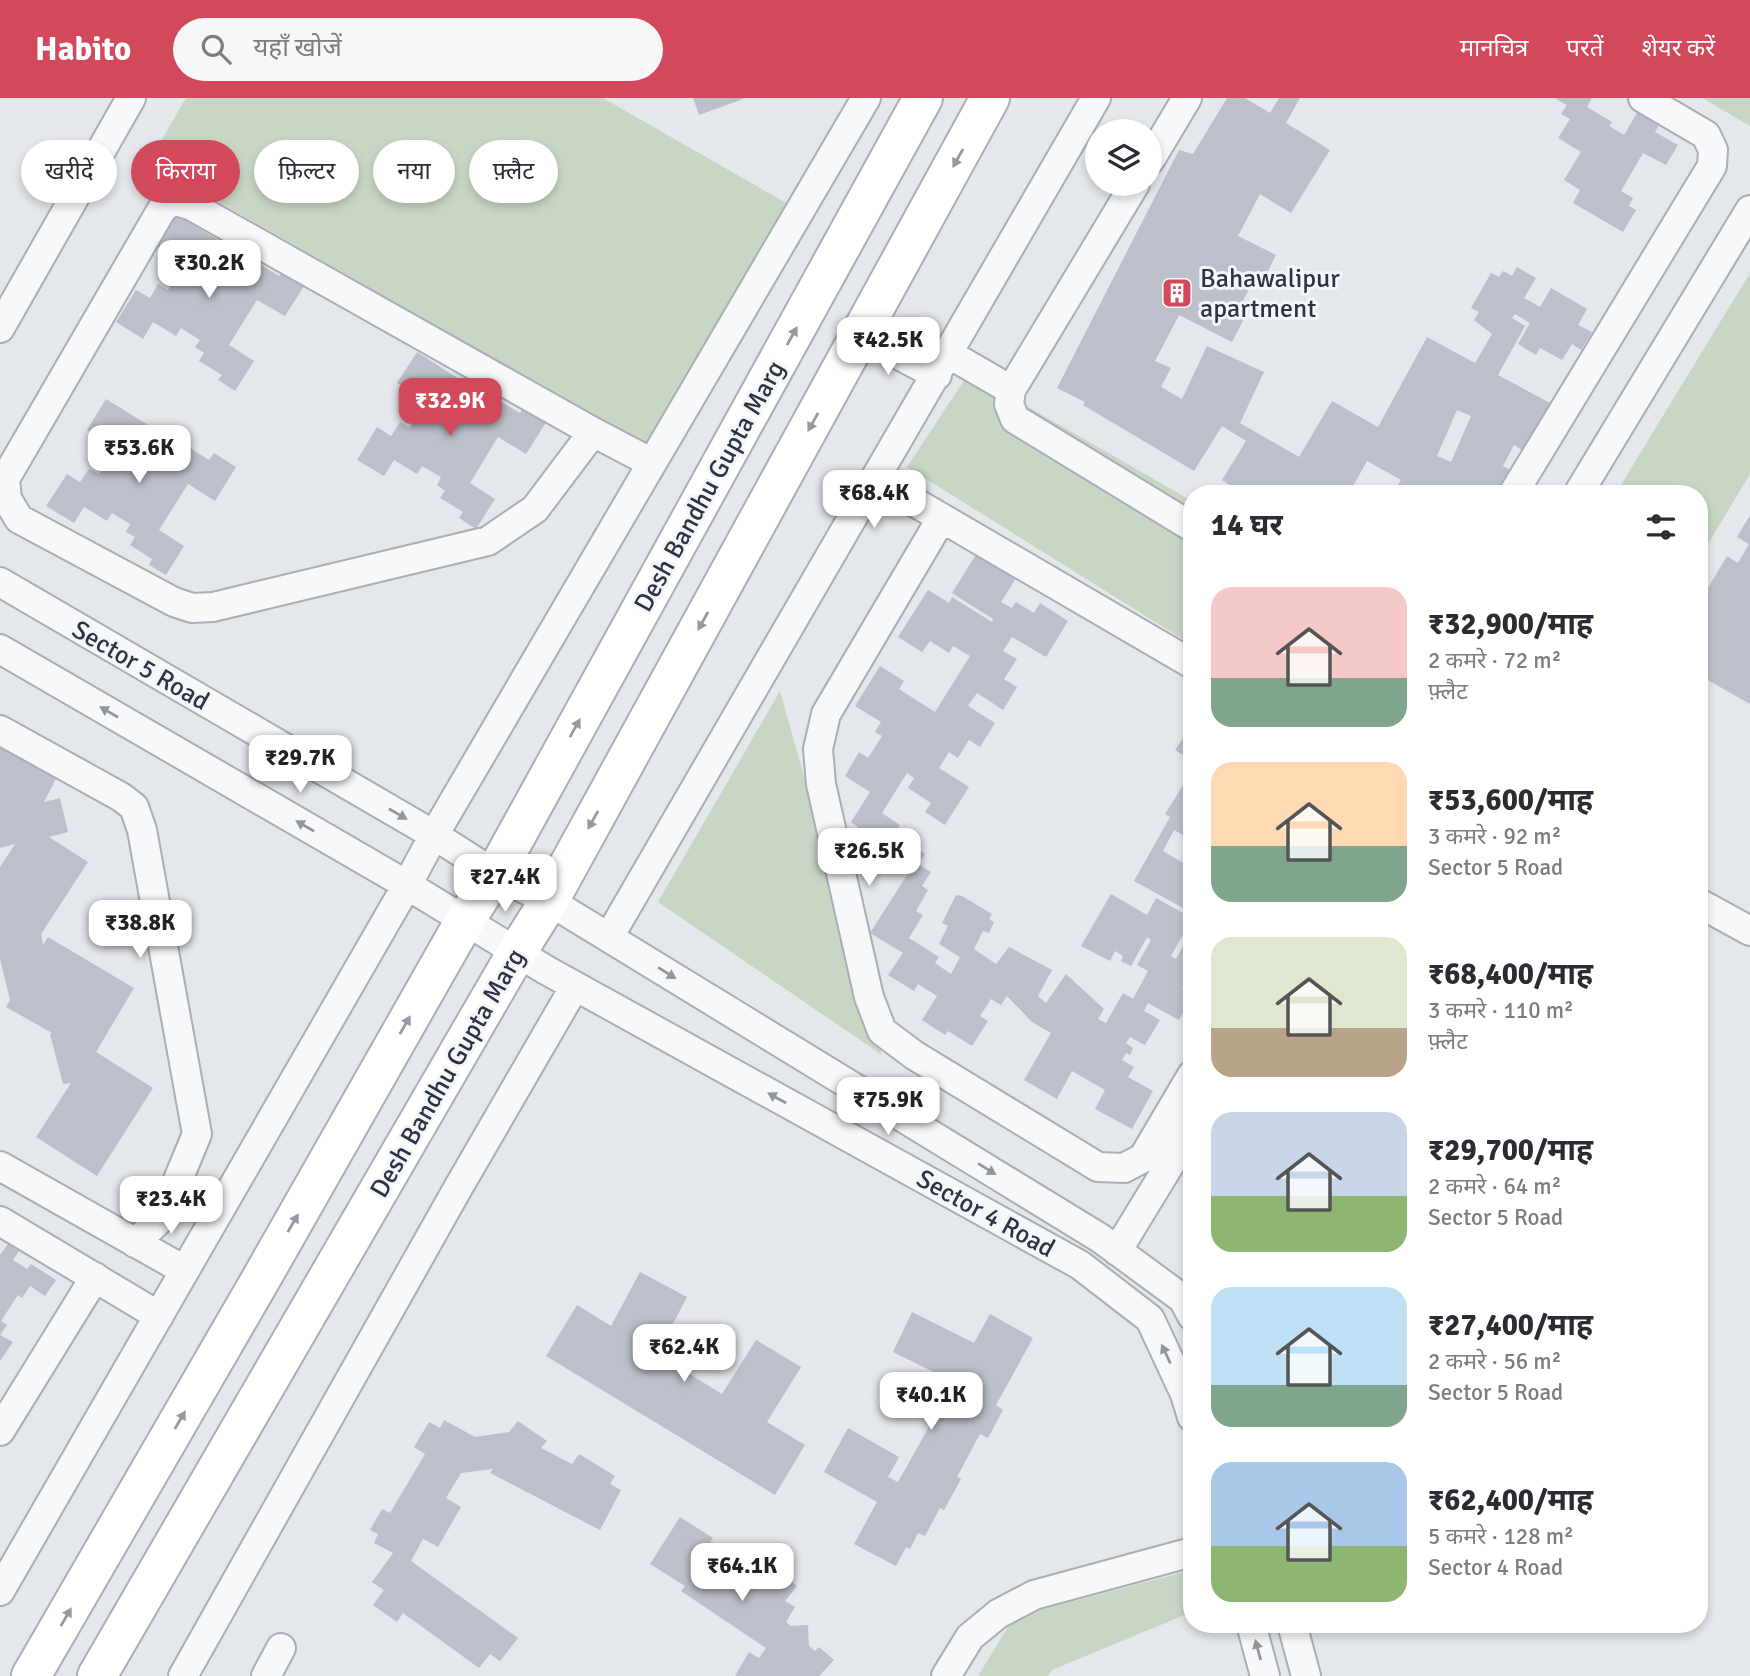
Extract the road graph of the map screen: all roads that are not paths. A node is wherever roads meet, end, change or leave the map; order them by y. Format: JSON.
{"nodes":[{"id":1,"x":131,"y":98,"type":"edge"},
{"id":2,"x":866,"y":98,"type":"edge"},
{"id":3,"x":923,"y":98,"type":"edge"},
{"id":4,"x":990,"y":98,"type":"edge"},
{"id":5,"x":1096,"y":98,"type":"edge"},
{"id":6,"x":1187,"y":98,"type":"edge"},
{"id":7,"x":1643,"y":98,"type":"edge"},
{"id":8,"x":1162,"y":139,"type":"edge"},
{"id":9,"x":1128,"y":196,"type":"edge"},
{"id":10,"x":1750,"y":210,"type":"edge"},
{"id":11,"x":0,"y":328,"type":"edge"},
{"id":12,"x":861,"y":335,"type":"junction"},
{"id":13,"x":943,"y":365,"type":"junction"},
{"id":14,"x":1011,"y":390,"type":"junction"},
{"id":15,"x":593,"y":432,"type":"junction"},
{"id":16,"x":652,"y":463,"type":"junction"},
{"id":17,"x":875,"y":479,"type":"junction"},
{"id":18,"x":1518,"y":485,"type":"edge"},
{"id":19,"x":1583,"y":485,"type":"edge"},
{"id":20,"x":941,"y":519,"type":"junction"},
{"id":21,"x":1183,"y":522,"type":"edge"},
{"id":22,"x":0,"y":582,"type":"edge"},
{"id":23,"x":0,"y":649,"type":"edge"},
{"id":24,"x":1183,"y":659,"type":"edge"},
{"id":25,"x":0,"y":730,"type":"edge"},
{"id":26,"x":434,"y":835,"type":"junction"},
{"id":27,"x":495,"y":874,"type":"junction"},
{"id":28,"x":407,"y":886,"type":"junction"},
{"id":29,"x":549,"y":901,"type":"junction"},
{"id":30,"x":1708,"y":909,"type":"edge"},
{"id":31,"x":464,"y":922,"type":"junction"},
{"id":32,"x":1750,"y":931,"type":"edge"},
{"id":33,"x":609,"y":937,"type":"junction"},
{"id":34,"x":517,"y":952,"type":"junction"},
{"id":35,"x":575,"y":986,"type":"junction"},
{"id":36,"x":1183,"y":1090,"type":"edge"},
{"id":37,"x":1183,"y":1143,"type":"edge"},
{"id":38,"x":0,"y":1166,"type":"edge"},
{"id":39,"x":0,"y":1221,"type":"edge"},
{"id":40,"x":135,"y":1243,"type":"junction"},
{"id":41,"x":1118,"y":1251,"type":"junction"},
{"id":42,"x":184,"y":1270,"type":"junction"},
{"id":43,"x":95,"y":1277,"type":"junction"},
{"id":44,"x":1183,"y":1299,"type":"edge"},
{"id":45,"x":159,"y":1316,"type":"junction"},
{"id":46,"x":1183,"y":1390,"type":"edge"},
{"id":47,"x":0,"y":1431,"type":"edge"},
{"id":48,"x":1183,"y":1554,"type":"edge"},
{"id":49,"x":0,"y":1591,"type":"edge"},
{"id":50,"x":1253,"y":1633,"type":"edge"},
{"id":51,"x":1294,"y":1633,"type":"edge"},
{"id":52,"x":281,"y":1648,"type":"dead end"},
{"id":53,"x":32,"y":1676,"type":"edge"},
{"id":54,"x":97,"y":1676,"type":"edge"},
{"id":55,"x":183,"y":1676,"type":"edge"},
{"id":56,"x":266,"y":1676,"type":"edge"},
{"id":57,"x":946,"y":1676,"type":"edge"},
{"id":58,"x":1265,"y":1676,"type":"edge"},
{"id":59,"x":1306,"y":1676,"type":"edge"}],
"edges":[{"from":1,"to":11,"type":"street"},
{"from":2,"to":16,"type":"street"},
{"from":27,"to":3,"type":"street","name":"Desh Bandhu Gupta Marg","one_way":true},
{"from":4,"to":12,"type":"street","name":"Desh Bandhu Gupta Marg","one_way":true},
{"from":5,"to":13,"type":"street"},
{"from":6,"to":8,"type":"street"},
{"from":7,"to":18,"type":"street"},
{"from":9,"to":14,"type":"street"},
{"from":10,"to":19,"type":"street"},
{"from":12,"to":13,"type":"street"},
{"from":12,"to":29,"type":"street","name":"Desh Bandhu Gupta Marg","one_way":true},
{"from":13,"to":14,"type":"street"},
{"from":13,"to":17,"type":"street"},
{"from":14,"to":21,"type":"street"},
{"from":15,"to":15,"type":"street"},
{"from":15,"to":16,"type":"street"},
{"from":16,"to":26,"type":"street"},
{"from":17,"to":20,"type":"street"},
{"from":17,"to":33,"type":"street"},
{"from":20,"to":24,"type":"street"},
{"from":20,"to":36,"type":"street"},
{"from":22,"to":26,"type":"street","name":"Sector 5 Road","one_way":true},
{"from":28,"to":23,"type":"street","one_way":true},
{"from":25,"to":40,"type":"street"},
{"from":26,"to":27,"type":"street","name":"Sector 5 Road"},
{"from":26,"to":28,"type":"street"},
{"from":27,"to":29,"type":"street","name":"Sector 5 Road"},
{"from":27,"to":31,"type":"street","name":"Desh Bandhu Gupta Marg"},
{"from":28,"to":31,"type":"street"},
{"from":28,"to":42,"type":"street"},
{"from":29,"to":33,"type":"street","name":"Sector 5 Road"},
{"from":29,"to":34,"type":"street","name":"Desh Bandhu Gupta Marg"},
{"from":30,"to":32,"type":"street"},
{"from":31,"to":34,"type":"street"},
{"from":53,"to":31,"type":"street","one_way":true},
{"from":33,"to":41,"type":"street","name":"Sector 4 Road","one_way":true},
{"from":34,"to":35,"type":"street"},
{"from":34,"to":54,"type":"street","name":"Desh Bandhu Gupta Marg"},
{"from":46,"to":35,"type":"street","name":"Sector 4 Road","one_way":true},
{"from":35,"to":55,"type":"street"},
{"from":37,"to":41,"type":"street"},
{"from":38,"to":40,"type":"street"},
{"from":39,"to":43,"type":"street"},
{"from":40,"to":42,"type":"street"},
{"from":41,"to":44,"type":"street","name":"Sector 4 Road"},
{"from":42,"to":45,"type":"street"},
{"from":43,"to":45,"type":"street"},
{"from":43,"to":47,"type":"street"},
{"from":45,"to":49,"type":"street"},
{"from":48,"to":57,"type":"street"},
{"from":58,"to":50,"type":"street","one_way":true},
{"from":51,"to":59,"type":"street"},
{"from":52,"to":56,"type":"street"}]}
